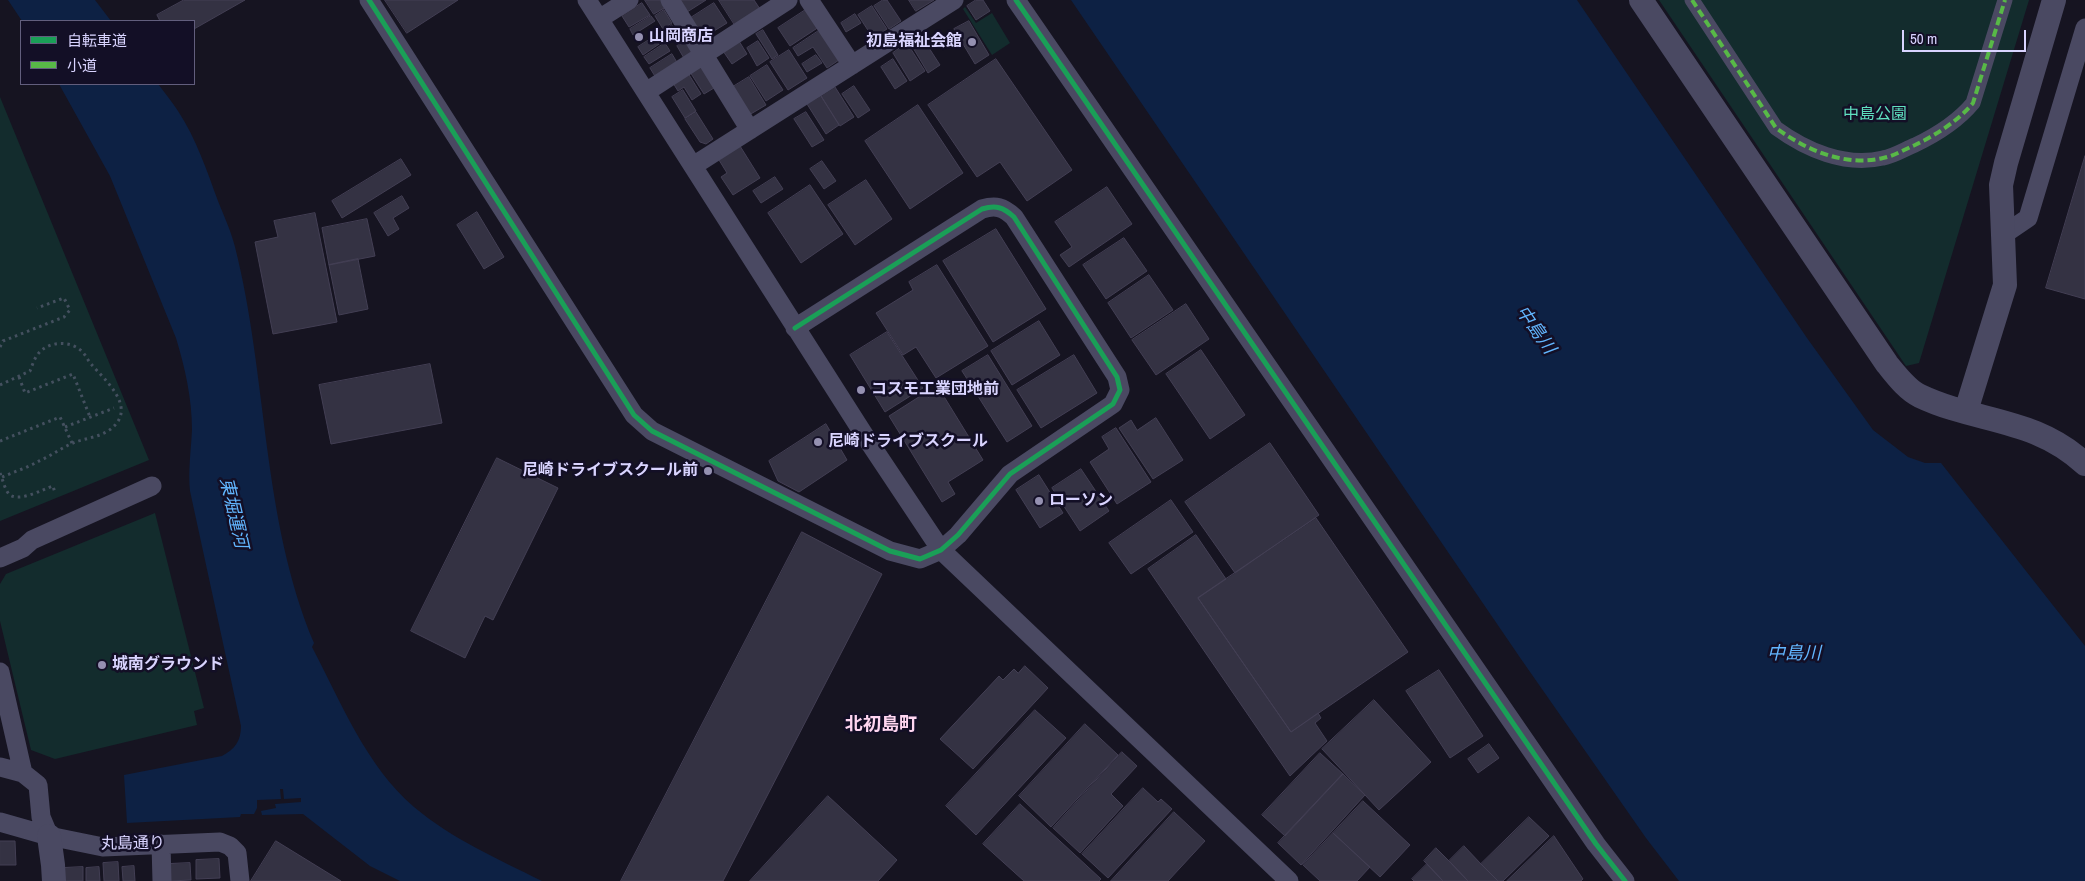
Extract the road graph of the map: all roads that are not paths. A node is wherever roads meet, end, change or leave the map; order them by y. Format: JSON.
{"nodes":[{"id":1,"x":369,"y":0,"type":"edge"},
{"id":2,"x":587,"y":0,"type":"edge"},
{"id":3,"x":629,"y":0,"type":"edge"},
{"id":4,"x":670,"y":0,"type":"edge"},
{"id":5,"x":788,"y":0,"type":"edge"},
{"id":6,"x":809,"y":0,"type":"edge"},
{"id":7,"x":1016,"y":0,"type":"edge"},
{"id":8,"x":1641,"y":0,"type":"edge"},
{"id":9,"x":1692,"y":0,"type":"edge"},
{"id":10,"x":2005,"y":0,"type":"edge"},
{"id":11,"x":2054,"y":0,"type":"edge"},
{"id":12,"x":948,"y":1,"type":"edge"},
{"id":13,"x":600,"y":19,"type":"junction"},
{"id":14,"x":2085,"y":28,"type":"edge"},
{"id":15,"x":704,"y":53,"type":"junction"},
{"id":16,"x":852,"y":65,"type":"junction"},
{"id":17,"x":646,"y":92,"type":"junction"},
{"id":18,"x":750,"y":130,"type":"junction"},
{"id":19,"x":693,"y":166,"type":"junction"},
{"id":20,"x":2003,"y":236,"type":"junction"},
{"id":21,"x":795,"y":328,"type":"junction"},
{"id":22,"x":1966,"y":411,"type":"junction"},
{"id":23,"x":2085,"y":464,"type":"edge"},
{"id":24,"x":152,"y":486,"type":"dead end"},
{"id":25,"x":941,"y":550,"type":"junction"},
{"id":26,"x":0,"y":558,"type":"edge"},
{"id":27,"x":0,"y":672,"type":"edge"},
{"id":28,"x":0,"y":767,"type":"edge"},
{"id":29,"x":23,"y":773,"type":"junction"},
{"id":30,"x":0,"y":822,"type":"edge"},
{"id":31,"x":49,"y":836,"type":"junction"},
{"id":32,"x":162,"y":844,"type":"junction"},
{"id":33,"x":54,"y":881,"type":"edge"},
{"id":34,"x":162,"y":881,"type":"edge"},
{"id":35,"x":240,"y":881,"type":"edge"},
{"id":36,"x":1289,"y":881,"type":"edge"},
{"id":37,"x":1625,"y":881,"type":"edge"}],
"edges":[{"from":1,"to":25,"type":"street"},
{"from":2,"to":13,"type":"street"},
{"from":3,"to":13,"type":"street"},
{"from":4,"to":15,"type":"street"},
{"from":5,"to":15,"type":"street"},
{"from":6,"to":16,"type":"street"},
{"from":7,"to":37,"type":"street"},
{"from":8,"to":22,"type":"street"},
{"from":9,"to":10,"type":"street"},
{"from":11,"to":20,"type":"street"},
{"from":12,"to":16,"type":"street"},
{"from":13,"to":17,"type":"street"},
{"from":14,"to":20,"type":"street"},
{"from":15,"to":17,"type":"street"},
{"from":15,"to":18,"type":"street"},
{"from":16,"to":18,"type":"street"},
{"from":17,"to":19,"type":"street"},
{"from":18,"to":19,"type":"street"},
{"from":19,"to":21,"type":"street"},
{"from":20,"to":22,"type":"street"},
{"from":21,"to":25,"type":"street"},
{"from":21,"to":25,"type":"street"},
{"from":22,"to":23,"type":"street"},
{"from":24,"to":26,"type":"street"},
{"from":25,"to":36,"type":"street"},
{"from":27,"to":29,"type":"street"},
{"from":28,"to":29,"type":"street"},
{"from":29,"to":31,"type":"street"},
{"from":30,"to":31,"type":"street","name":"丸島通り"},
{"from":31,"to":32,"type":"street","name":"丸島通り"},
{"from":31,"to":33,"type":"street"},
{"from":32,"to":34,"type":"street"},
{"from":32,"to":35,"type":"street","name":"丸島通り"}]}
